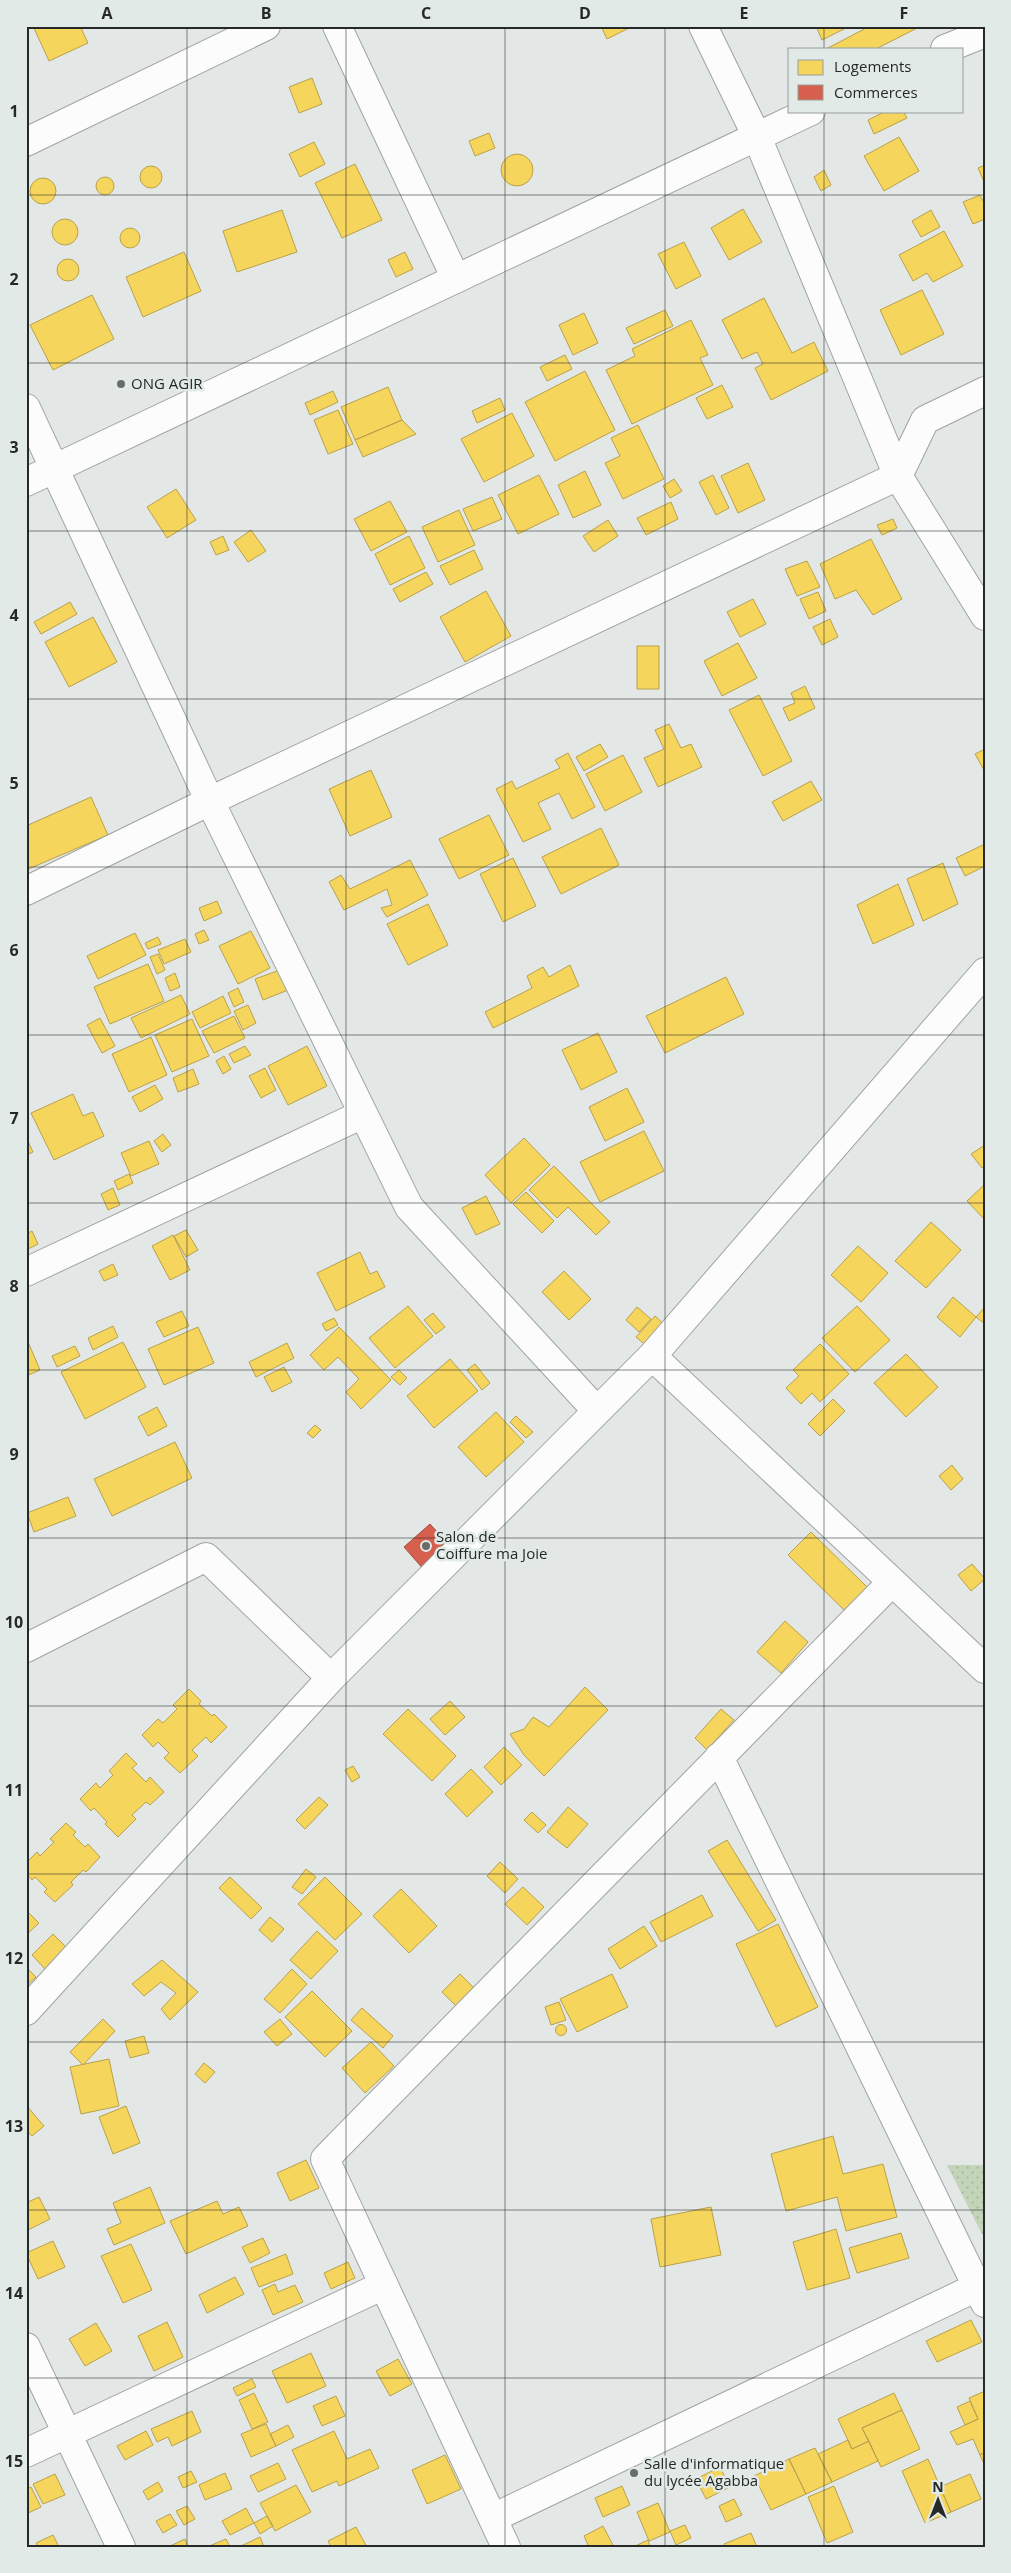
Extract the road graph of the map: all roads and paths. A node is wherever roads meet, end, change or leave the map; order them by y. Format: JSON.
{"nodes":[{"id":1,"x":266,"y":26,"type":"edge"},
{"id":2,"x":337,"y":26,"type":"edge"},
{"id":3,"x":703,"y":26,"type":"edge"},
{"id":4,"x":809,"y":112,"type":"edge"},
{"id":5,"x":757,"y":137,"type":"junction"},
{"id":6,"x":26,"y":142,"type":"edge"},
{"id":7,"x":456,"y":279,"type":"junction"},
{"id":8,"x":985,"y":391,"type":"edge"},
{"id":9,"x":26,"y":408,"type":"edge"},
{"id":10,"x":53,"y":470,"type":"junction"},
{"id":11,"x":898,"y":476,"type":"junction"},
{"id":12,"x":26,"y":482,"type":"edge"},
{"id":13,"x":985,"y":616,"type":"edge"},
{"id":14,"x":210,"y":801,"type":"junction"},
{"id":15,"x":26,"y":892,"type":"edge"},
{"id":16,"x":985,"y":972,"type":"edge"},
{"id":17,"x":363,"y":1114,"type":"junction"},
{"id":18,"x":26,"y":1272,"type":"edge"},
{"id":19,"x":652,"y":1356,"type":"junction"},
{"id":20,"x":597,"y":1411,"type":"junction"},
{"id":21,"x":892,"y":1582,"type":"junction"},
{"id":22,"x":26,"y":1648,"type":"edge"},
{"id":23,"x":985,"y":1669,"type":"edge"},
{"id":24,"x":332,"y":1678,"type":"junction"},
{"id":25,"x":719,"y":1757,"type":"junction"},
{"id":26,"x":26,"y":2011,"type":"edge"},
{"id":27,"x":384,"y":2285,"type":"junction"},
{"id":28,"x":981,"y":2295,"type":"edge"},
{"id":29,"x":26,"y":2347,"type":"edge"},
{"id":30,"x":67,"y":2433,"type":"junction"},
{"id":31,"x":26,"y":2453,"type":"edge"},
{"id":32,"x":493,"y":2518,"type":"junction"},
{"id":33,"x":120,"y":2547,"type":"edge"},
{"id":34,"x":506,"y":2547,"type":"edge"}],
"edges":[{"from":1,"to":6,"type":"street"},
{"from":2,"to":7,"type":"street"},
{"from":3,"to":5,"type":"street"},
{"from":4,"to":5,"type":"street"},
{"from":5,"to":7,"type":"street"},
{"from":5,"to":11,"type":"street"},
{"from":7,"to":10,"type":"street"},
{"from":8,"to":11,"type":"street"},
{"from":9,"to":10,"type":"street"},
{"from":10,"to":12,"type":"street"},
{"from":10,"to":14,"type":"street"},
{"from":11,"to":13,"type":"street"},
{"from":11,"to":14,"type":"street"},
{"from":14,"to":15,"type":"street"},
{"from":14,"to":17,"type":"street"},
{"from":16,"to":19,"type":"street"},
{"from":17,"to":18,"type":"street"},
{"from":17,"to":20,"type":"street"},
{"from":19,"to":20,"type":"street"},
{"from":19,"to":21,"type":"street"},
{"from":20,"to":24,"type":"street"},
{"from":21,"to":23,"type":"street"},
{"from":21,"to":25,"type":"street"},
{"from":22,"to":24,"type":"street"},
{"from":24,"to":26,"type":"street"},
{"from":25,"to":27,"type":"street"},
{"from":25,"to":28,"type":"street"},
{"from":27,"to":30,"type":"street"},
{"from":27,"to":32,"type":"street"},
{"from":28,"to":32,"type":"street"},
{"from":29,"to":30,"type":"street"},
{"from":30,"to":31,"type":"street"},
{"from":30,"to":33,"type":"street"},
{"from":32,"to":34,"type":"street"}]}
